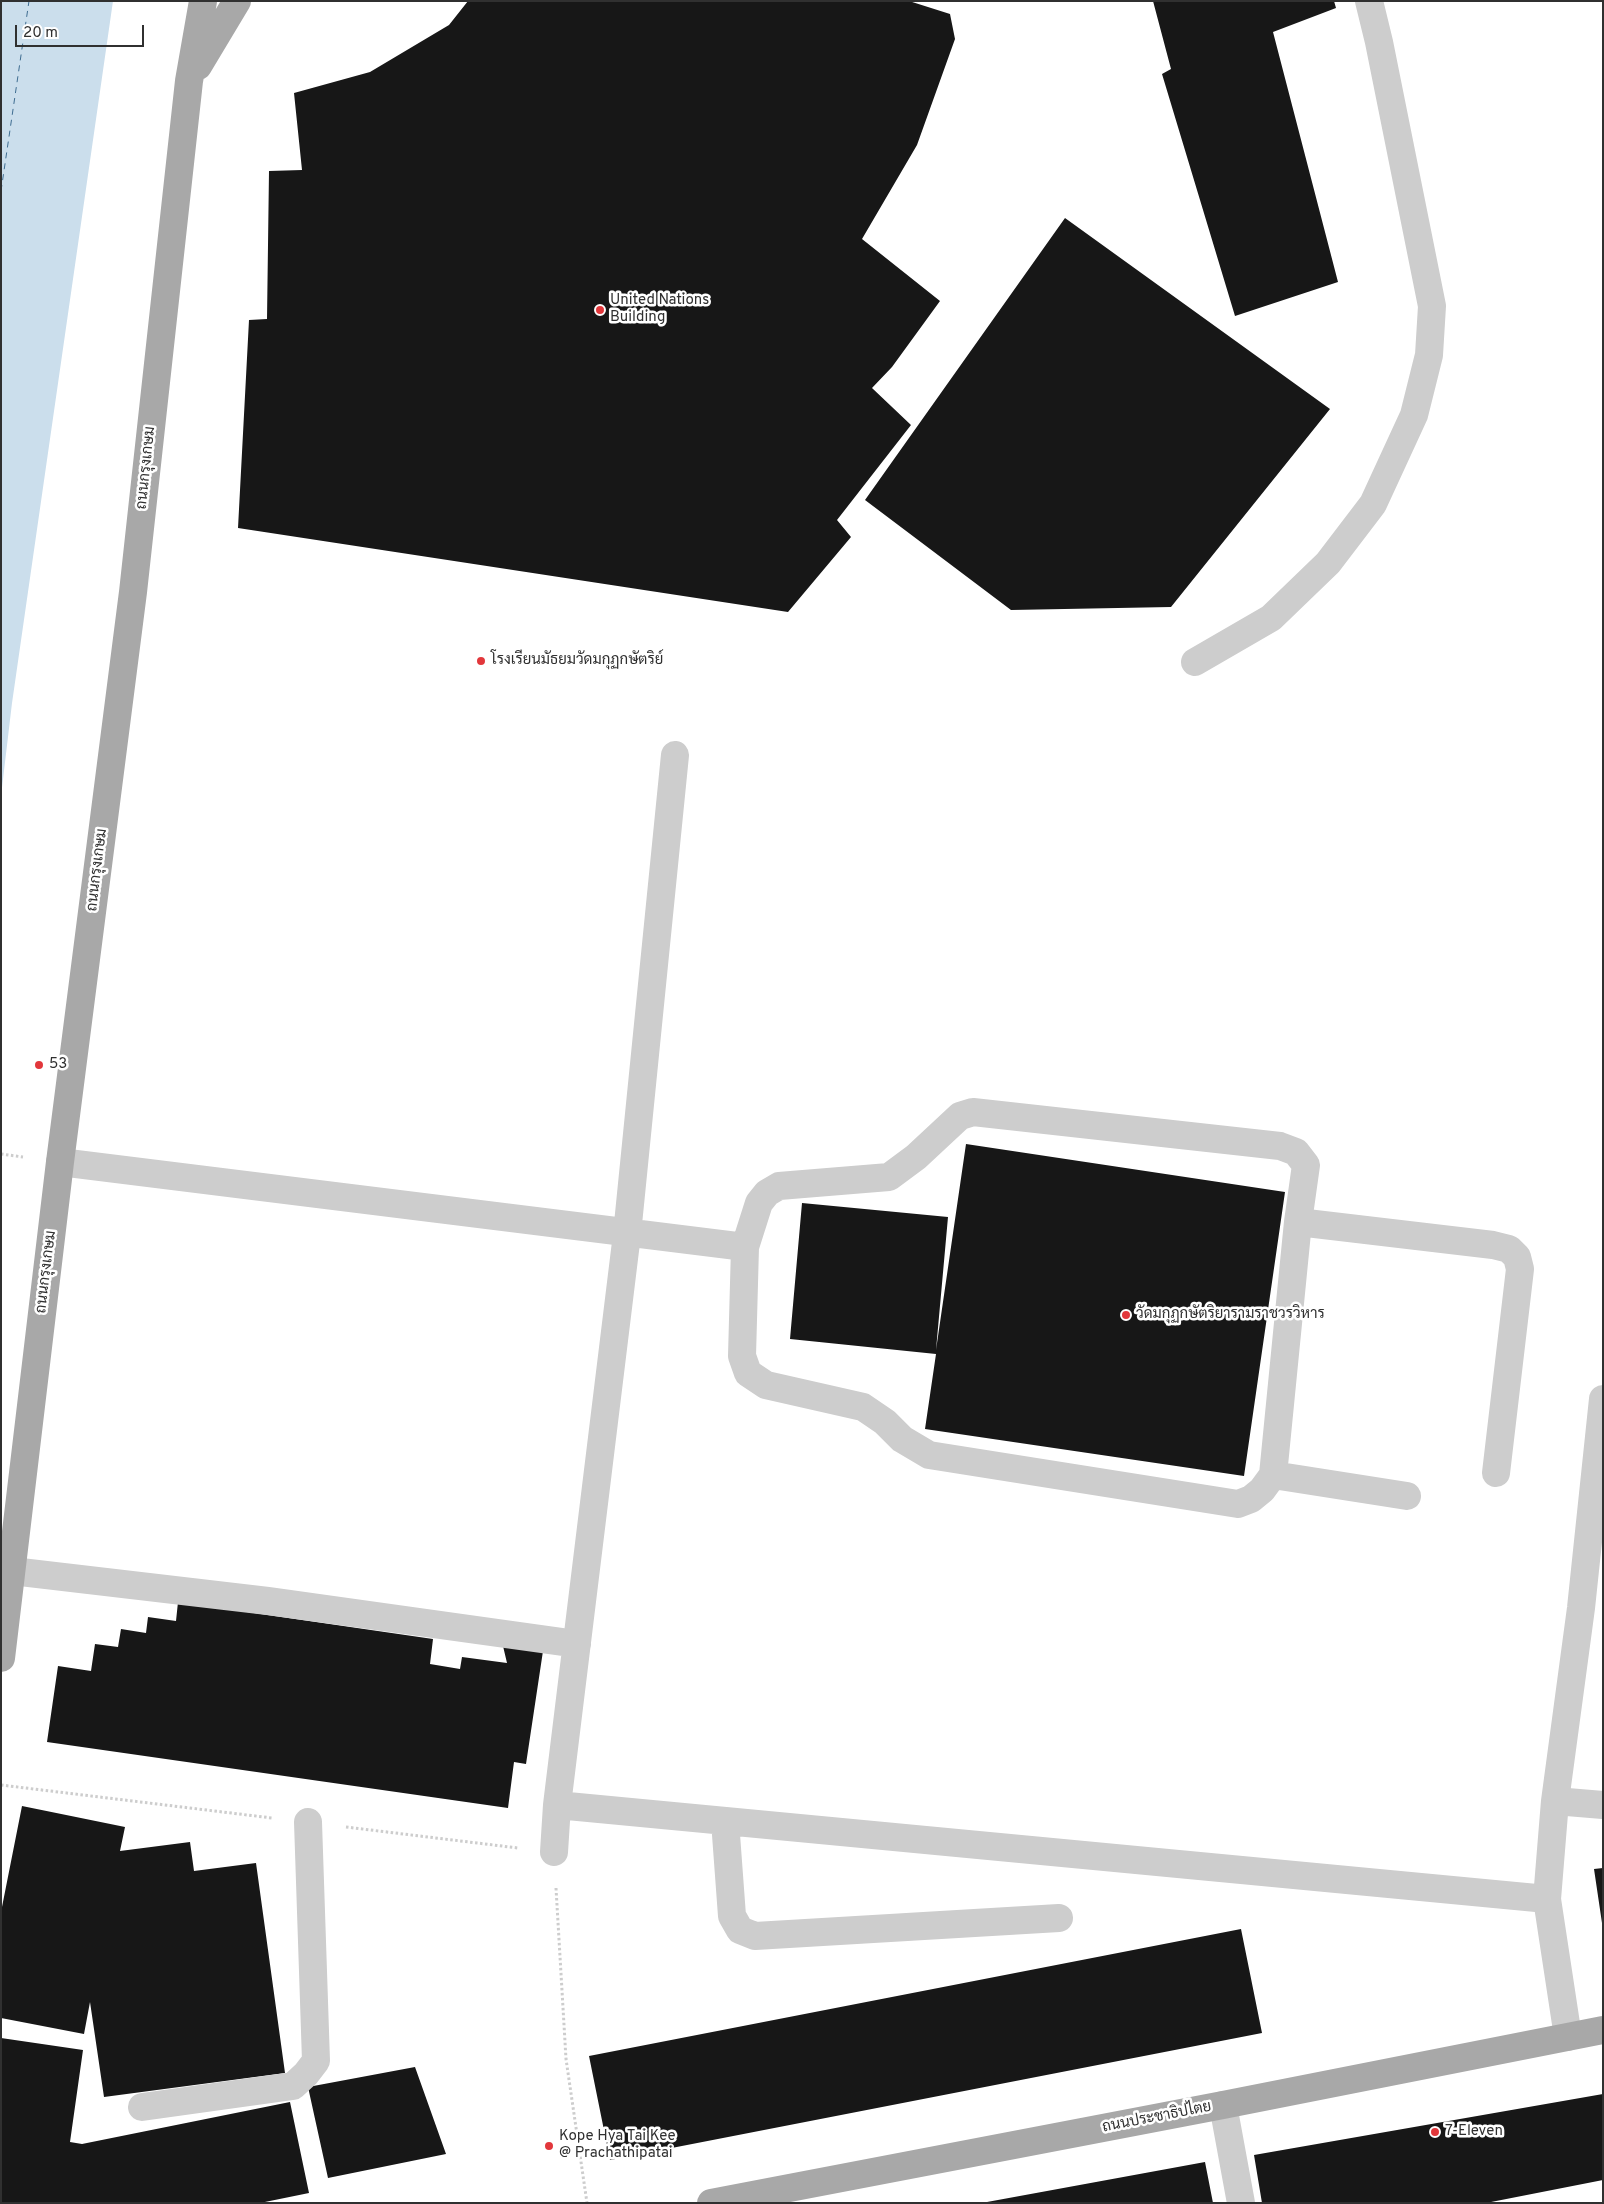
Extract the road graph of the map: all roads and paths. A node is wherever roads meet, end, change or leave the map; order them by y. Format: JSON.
{"nodes":[{"id":1,"x":203,"y":1,"type":"edge"},
{"id":2,"x":1369,"y":1,"type":"edge"},
{"id":3,"x":238,"y":5,"type":"edge"},
{"id":4,"x":189,"y":81,"type":"junction"},
{"id":5,"x":1194,"y":662,"type":"dead end"},
{"id":6,"x":675,"y":755,"type":"dead end"},
{"id":7,"x":60,"y":1162,"type":"junction"},
{"id":8,"x":1298,"y":1222,"type":"junction"},
{"id":9,"x":627,"y":1234,"type":"junction"},
{"id":10,"x":745,"y":1247,"type":"junction"},
{"id":11,"x":1603,"y":1400,"type":"edge"},
{"id":12,"x":1496,"y":1473,"type":"dead end"},
{"id":13,"x":1273,"y":1475,"type":"junction"},
{"id":14,"x":1407,"y":1496,"type":"dead end"},
{"id":15,"x":1594,"y":1561,"type":"edge"},
{"id":16,"x":12,"y":1571,"type":"junction"},
{"id":17,"x":577,"y":1644,"type":"junction"},
{"id":18,"x":1,"y":1658,"type":"edge"},
{"id":19,"x":1555,"y":1801,"type":"junction"},
{"id":20,"x":557,"y":1805,"type":"junction"},
{"id":21,"x":1603,"y":1805,"type":"edge"},
{"id":22,"x":725,"y":1821,"type":"junction"},
{"id":23,"x":308,"y":1822,"type":"dead end"},
{"id":24,"x":554,"y":1852,"type":"joint"},
{"id":25,"x":1547,"y":1899,"type":"junction"},
{"id":26,"x":1059,"y":1918,"type":"dead end"},
{"id":27,"x":1603,"y":2030,"type":"edge"},
{"id":28,"x":1568,"y":2037,"type":"junction"},
{"id":29,"x":1223,"y":2105,"type":"junction"},
{"id":30,"x":142,"y":2107,"type":"dead end"},
{"id":31,"x":781,"y":2196,"type":"edge"},
{"id":32,"x":587,"y":2203,"type":"edge"},
{"id":33,"x":711,"y":2203,"type":"edge"},
{"id":34,"x":1241,"y":2203,"type":"edge"}],
"edges":[{"from":1,"to":4,"type":"main road","name":"ถนนกรุงเกษม"},
{"from":2,"to":5,"type":"street"},
{"from":3,"to":4,"type":"main road","name":"ถนนกรุงเกษม"},
{"from":4,"to":7,"type":"main road","name":"ถนนกรุงเกษม"},
{"from":6,"to":9,"type":"street"},
{"from":7,"to":9,"type":"street"},
{"from":7,"to":16,"type":"main road","name":"ถนนกรุงเกษม"},
{"from":8,"to":10,"type":"street"},
{"from":8,"to":12,"type":"street"},
{"from":8,"to":13,"type":"street"},
{"from":9,"to":10,"type":"street"},
{"from":9,"to":17,"type":"street"},
{"from":10,"to":13,"type":"street"},
{"from":11,"to":15,"type":"street"},
{"from":13,"to":14,"type":"street"},
{"from":15,"to":19,"type":"street"},
{"from":16,"to":17,"type":"street"},
{"from":16,"to":18,"type":"main road","name":"ถนนกรุงเกษม"},
{"from":17,"to":20,"type":"street"},
{"from":19,"to":21,"type":"street"},
{"from":19,"to":25,"type":"street"},
{"from":20,"to":22,"type":"street"},
{"from":20,"to":24,"type":"street"},
{"from":22,"to":25,"type":"street"},
{"from":22,"to":26,"type":"street"},
{"from":23,"to":30,"type":"street"},
{"from":24,"to":32,"type":"path"},
{"from":25,"to":28,"type":"street"},
{"from":27,"to":28,"type":"main road","name":"ถนนประชาธิปไตย"},
{"from":28,"to":29,"type":"main road","name":"ถนนประชาธิปไตย"},
{"from":29,"to":31,"type":"main road","name":"ถนนประชาธิปไตย"},
{"from":29,"to":34,"type":"street"},
{"from":31,"to":33,"type":"main road","name":"ถนนประชาธิปไตย"}]}
